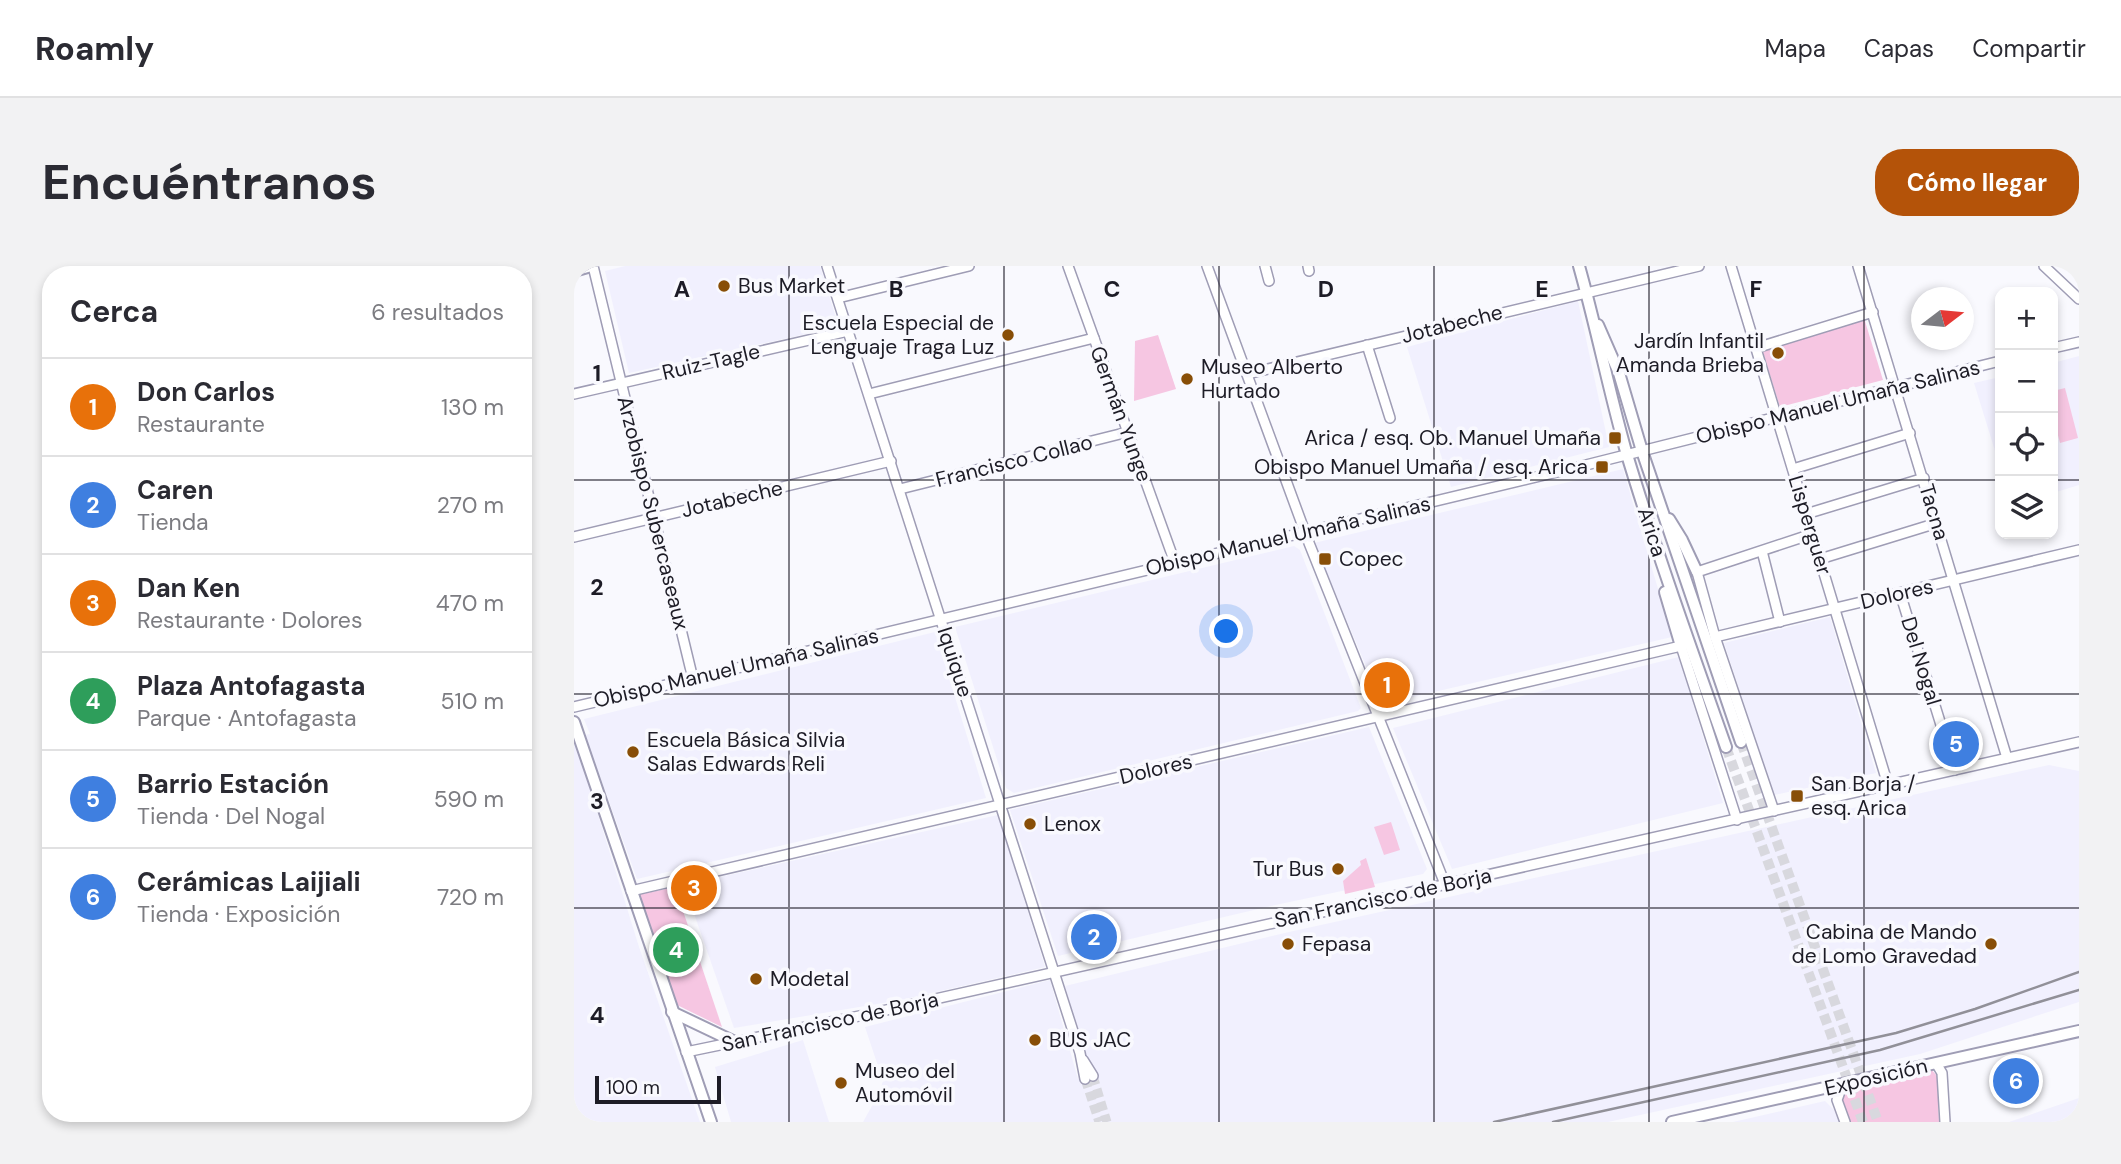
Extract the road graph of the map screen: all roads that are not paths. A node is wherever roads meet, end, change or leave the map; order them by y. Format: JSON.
{"nodes":[{"id":1,"x":592,"y":266,"type":"edge"},
{"id":2,"x":827,"y":266,"type":"edge"},
{"id":3,"x":968,"y":266,"type":"edge"},
{"id":4,"x":1068,"y":266,"type":"edge"},
{"id":5,"x":1207,"y":266,"type":"edge"},
{"id":6,"x":1265,"y":266,"type":"edge"},
{"id":7,"x":1579,"y":266,"type":"edge"},
{"id":8,"x":1699,"y":266,"type":"edge"},
{"id":9,"x":1731,"y":266,"type":"edge"},
{"id":10,"x":1858,"y":266,"type":"edge"},
{"id":11,"x":2043,"y":266,"type":"edge"},
{"id":12,"x":574,"y":271,"type":"edge"},
{"id":13,"x":1269,"y":281,"type":"dead end"},
{"id":14,"x":1586,"y":292,"type":"junction"},
{"id":15,"x":838,"y":298,"type":"junction"},
{"id":16,"x":2079,"y":299,"type":"edge"},
{"id":17,"x":1873,"y":312,"type":"junction"},
{"id":18,"x":1592,"y":313,"type":"junction"},
{"id":19,"x":848,"y":331,"type":"junction"},
{"id":20,"x":1094,"y":338,"type":"junction"},
{"id":21,"x":2079,"y":342,"type":"edge"},
{"id":22,"x":1367,"y":345,"type":"junction"},
{"id":23,"x":2058,"y":347,"type":"edge"},
{"id":24,"x":1756,"y":348,"type":"junction"},
{"id":25,"x":1995,"y":362,"type":"edge"},
{"id":26,"x":1247,"y":374,"type":"junction"},
{"id":27,"x":621,"y":383,"type":"junction"},
{"id":28,"x":1896,"y":387,"type":"junction"},
{"id":29,"x":574,"y":394,"type":"edge"},
{"id":30,"x":869,"y":394,"type":"junction"},
{"id":31,"x":1777,"y":417,"type":"junction"},
{"id":32,"x":1390,"y":418,"type":"dead end"},
{"id":33,"x":1128,"y":432,"type":"junction"},
{"id":34,"x":1910,"y":433,"type":"junction"},
{"id":35,"x":1642,"y":451,"type":"junction"},
{"id":36,"x":1627,"y":455,"type":"junction"},
{"id":37,"x":891,"y":461,"type":"junction"},
{"id":38,"x":1793,"y":469,"type":"junction"},
{"id":39,"x":1924,"y":478,"type":"junction"},
{"id":40,"x":900,"y":489,"type":"junction"},
{"id":41,"x":1662,"y":510,"type":"junction"},
{"id":42,"x":1806,"y":514,"type":"junction"},
{"id":43,"x":654,"y":517,"type":"junction"},
{"id":44,"x":1937,"y":523,"type":"junction"},
{"id":45,"x":1305,"y":532,"type":"junction"},
{"id":46,"x":1812,"y":534,"type":"junction"},
{"id":47,"x":574,"y":537,"type":"edge"},
{"id":48,"x":1655,"y":542,"type":"junction"},
{"id":49,"x":2079,"y":550,"type":"edge"},
{"id":50,"x":1762,"y":551,"type":"junction"},
{"id":51,"x":1820,"y":559,"type":"junction"},
{"id":52,"x":1175,"y":563,"type":"junction"},
{"id":53,"x":1697,"y":572,"type":"junction"},
{"id":54,"x":1954,"y":580,"type":"junction"},
{"id":55,"x":1900,"y":593,"type":"junction"},
{"id":56,"x":1835,"y":608,"type":"junction"},
{"id":57,"x":942,"y":619,"type":"junction"},
{"id":58,"x":1780,"y":622,"type":"junction"},
{"id":59,"x":1715,"y":637,"type":"junction"},
{"id":60,"x":1681,"y":646,"type":"junction"},
{"id":61,"x":693,"y":679,"type":"junction"},
{"id":62,"x":574,"y":707,"type":"edge"},
{"id":63,"x":1378,"y":717,"type":"junction"},
{"id":64,"x":574,"y":722,"type":"edge"},
{"id":65,"x":1741,"y":742,"type":"tunnel mouth"},
{"id":66,"x":2079,"y":742,"type":"edge"},
{"id":67,"x":1726,"y":747,"type":"tunnel mouth"},
{"id":68,"x":2007,"y":758,"type":"junction"},
{"id":69,"x":1955,"y":770,"type":"junction"},
{"id":70,"x":1888,"y":785,"type":"junction"},
{"id":71,"x":1001,"y":805,"type":"junction"},
{"id":72,"x":1774,"y":811,"type":"junction"},
{"id":73,"x":1737,"y":820,"type":"junction"},
{"id":74,"x":1445,"y":884,"type":"junction"},
{"id":75,"x":631,"y":891,"type":"junction"},
{"id":76,"x":1054,"y":972,"type":"junction"},
{"id":77,"x":672,"y":1012,"type":"junction"},
{"id":78,"x":2079,"y":1031,"type":"edge"},
{"id":79,"x":737,"y":1042,"type":"junction"},
{"id":80,"x":687,"y":1052,"type":"junction"},
{"id":81,"x":1936,"y":1063,"type":"junction"},
{"id":82,"x":1089,"y":1078,"type":"tunnel mouth"},
{"id":83,"x":1842,"y":1086,"type":"junction"},
{"id":84,"x":711,"y":1122,"type":"edge"},
{"id":85,"x":1672,"y":1122,"type":"edge"},
{"id":86,"x":1845,"y":1122,"type":"edge"},
{"id":87,"x":1945,"y":1122,"type":"edge"}],
"edges":[{"from":1,"to":12,"type":"main road"},
{"from":1,"to":27,"type":"street","name":"Arzobispo Subercaseaux"},
{"from":2,"to":15,"type":"street","name":"Iquique"},
{"from":3,"to":15,"type":"street"},
{"from":4,"to":20,"type":"street","name":"Germán Yunge"},
{"from":5,"to":26,"type":"street"},
{"from":6,"to":13,"type":"street"},
{"from":7,"to":14,"type":"main road","name":"Arica"},
{"from":8,"to":14,"type":"street","name":"Jotabeche"},
{"from":9,"to":24,"type":"street","name":"Lisperguer"},
{"from":10,"to":17,"type":"street","name":"Tacna"},
{"from":11,"to":16,"type":"street"},
{"from":14,"to":18,"type":"main road","name":"Arica"},
{"from":14,"to":22,"type":"street","name":"Jotabeche"},
{"from":15,"to":19,"type":"street","name":"Iquique"},
{"from":17,"to":24,"type":"street"},
{"from":17,"to":28,"type":"street","name":"Tacna"},
{"from":18,"to":35,"type":"main road","name":"Arica"},
{"from":18,"to":36,"type":"main road","name":"Arica"},
{"from":19,"to":27,"type":"street","name":"Ruiz-Tagle"},
{"from":19,"to":30,"type":"street","name":"Iquique"},
{"from":20,"to":30,"type":"street"},
{"from":20,"to":33,"type":"street","name":"Germán Yunge"},
{"from":21,"to":23,"type":"street"},
{"from":22,"to":26,"type":"street","name":"Jotabeche"},
{"from":22,"to":32,"type":"street"},
{"from":24,"to":31,"type":"street","name":"Lisperguer"},
{"from":25,"to":28,"type":"street","name":"Obispo Manuel Umaña Salinas"},
{"from":26,"to":45,"type":"street"},
{"from":27,"to":29,"type":"street","name":"Ruiz-Tagle"},
{"from":27,"to":43,"type":"street","name":"Arzobispo Subercaseaux"},
{"from":28,"to":31,"type":"street","name":"Obispo Manuel Umaña Salinas"},
{"from":28,"to":34,"type":"street","name":"Tacna"},
{"from":30,"to":37,"type":"street","name":"Iquique"},
{"from":31,"to":35,"type":"street","name":"Obispo Manuel Umaña Salinas"},
{"from":31,"to":38,"type":"street","name":"Lisperguer"},
{"from":33,"to":40,"type":"street","name":"Francisco Collao"},
{"from":33,"to":52,"type":"street","name":"Germán Yunge"},
{"from":34,"to":38,"type":"street"},
{"from":34,"to":39,"type":"street","name":"Tacna"},
{"from":35,"to":36,"type":"street","name":"Obispo Manuel Umaña Salinas"},
{"from":35,"to":41,"type":"main road","name":"Arica"},
{"from":36,"to":45,"type":"street","name":"Obispo Manuel Umaña Salinas"},
{"from":36,"to":48,"type":"main road","name":"Arica"},
{"from":37,"to":40,"type":"street","name":"Iquique"},
{"from":37,"to":43,"type":"street","name":"Jotabeche"},
{"from":38,"to":42,"type":"street","name":"Lisperguer"},
{"from":39,"to":42,"type":"street"},
{"from":39,"to":44,"type":"street","name":"Tacna"},
{"from":40,"to":57,"type":"street","name":"Iquique"},
{"from":41,"to":53,"type":"main road"},
{"from":41,"to":65,"type":"main road","name":"Arica"},
{"from":42,"to":46,"type":"street","name":"Lisperguer"},
{"from":43,"to":47,"type":"street","name":"Jotabeche"},
{"from":43,"to":61,"type":"street","name":"Arzobispo Subercaseaux"},
{"from":44,"to":51,"type":"street"},
{"from":44,"to":54,"type":"street","name":"Tacna"},
{"from":45,"to":52,"type":"street","name":"Obispo Manuel Umaña Salinas"},
{"from":45,"to":63,"type":"street"},
{"from":46,"to":50,"type":"street"},
{"from":46,"to":51,"type":"street","name":"Lisperguer"},
{"from":48,"to":60,"type":"main road"},
{"from":48,"to":67,"type":"main road","name":"Arica"},
{"from":49,"to":54,"type":"street","name":"Dolores"},
{"from":50,"to":53,"type":"street"},
{"from":50,"to":58,"type":"street"},
{"from":51,"to":56,"type":"street","name":"Lisperguer"},
{"from":52,"to":57,"type":"street","name":"Obispo Manuel Umaña Salinas"},
{"from":53,"to":59,"type":"street"},
{"from":54,"to":55,"type":"street","name":"Dolores"},
{"from":54,"to":68,"type":"street","name":"Tacna"},
{"from":55,"to":56,"type":"street","name":"Dolores"},
{"from":55,"to":69,"type":"street","name":"Del Nogal"},
{"from":56,"to":58,"type":"street","name":"Dolores"},
{"from":56,"to":70,"type":"street","name":"Lisperguer"},
{"from":57,"to":61,"type":"street","name":"Obispo Manuel Umaña Salinas"},
{"from":57,"to":71,"type":"street","name":"Iquique"},
{"from":58,"to":59,"type":"street","name":"Dolores"},
{"from":59,"to":72,"type":"street"},
{"from":60,"to":63,"type":"street","name":"Dolores"},
{"from":60,"to":73,"type":"street"},
{"from":61,"to":62,"type":"street","name":"Obispo Manuel Umaña Salinas"},
{"from":63,"to":71,"type":"street","name":"Dolores"},
{"from":63,"to":74,"type":"street"},
{"from":64,"to":75,"type":"main road"},
{"from":66,"to":68,"type":"street","name":"San Francisco de Borja"},
{"from":68,"to":69,"type":"street","name":"San Francisco de Borja"},
{"from":69,"to":70,"type":"street","name":"San Francisco de Borja"},
{"from":70,"to":72,"type":"street","name":"San Francisco de Borja"},
{"from":71,"to":75,"type":"street","name":"Dolores"},
{"from":71,"to":76,"type":"street","name":"Iquique"},
{"from":72,"to":73,"type":"street","name":"San Francisco de Borja"},
{"from":73,"to":74,"type":"street","name":"San Francisco de Borja"},
{"from":74,"to":76,"type":"street","name":"San Francisco de Borja"},
{"from":75,"to":77,"type":"main road"},
{"from":76,"to":79,"type":"street","name":"San Francisco de Borja"},
{"from":76,"to":82,"type":"street","name":"Iquique"},
{"from":77,"to":79,"type":"main road"},
{"from":77,"to":80,"type":"main road"},
{"from":78,"to":81,"type":"main road","name":"Exposición"},
{"from":79,"to":80,"type":"street","name":"San Francisco de Borja"},
{"from":80,"to":84,"type":"main road"},
{"from":81,"to":83,"type":"main road","name":"Exposición"},
{"from":81,"to":87,"type":"street"},
{"from":83,"to":85,"type":"main road","name":"Exposición"},
{"from":83,"to":86,"type":"street"}]}
